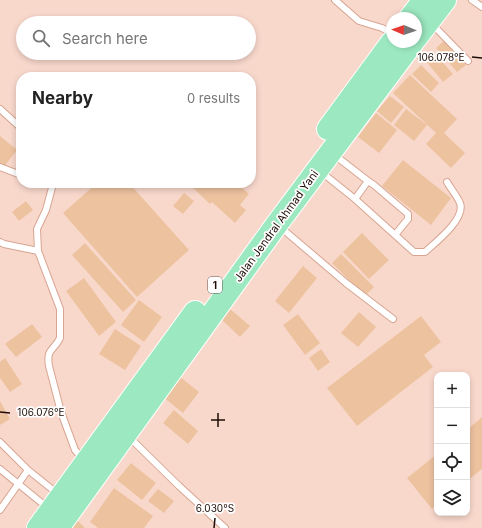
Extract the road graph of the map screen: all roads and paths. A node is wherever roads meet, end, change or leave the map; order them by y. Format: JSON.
{"nodes":[{"id":1,"x":335,"y":0,"type":"edge"},
{"id":2,"x":424,"y":0,"type":"edge"},
{"id":3,"x":445,"y":0,"type":"edge"},
{"id":4,"x":472,"y":0,"type":"edge"},
{"id":5,"x":482,"y":6,"type":"edge"},
{"id":6,"x":421,"y":12,"type":"edge"},
{"id":7,"x":422,"y":17,"type":"edge"},
{"id":8,"x":422,"y":21,"type":"edge"},
{"id":9,"x":386,"y":30,"type":"edge"},
{"id":10,"x":402,"y":48,"type":"edge"},
{"id":11,"x":403,"y":48,"type":"edge"},
{"id":12,"x":468,"y":61,"type":"dead end"},
{"id":13,"x":0,"y":109,"type":"edge"},
{"id":14,"x":16,"y":123,"type":"edge"},
{"id":15,"x":330,"y":151,"type":"junction"},
{"id":16,"x":0,"y":167,"type":"edge"},
{"id":17,"x":318,"y":169,"type":"junction"},
{"id":18,"x":16,"y":173,"type":"edge"},
{"id":19,"x":368,"y":181,"type":"junction"},
{"id":20,"x":447,"y":182,"type":"dead end"},
{"id":21,"x":52,"y":188,"type":"edge"},
{"id":22,"x":355,"y":199,"type":"junction"},
{"id":23,"x":277,"y":224,"type":"junction"},
{"id":24,"x":395,"y":235,"type":"junction"},
{"id":25,"x":0,"y":242,"type":"edge"},
{"id":26,"x":38,"y":251,"type":"junction"},
{"id":27,"x":393,"y":319,"type":"dead end"},
{"id":28,"x":126,"y":435,"type":"junction"},
{"id":29,"x":0,"y":442,"type":"edge"},
{"id":30,"x":86,"y":462,"type":"junction"},
{"id":31,"x":0,"y":469,"type":"edge"},
{"id":32,"x":28,"y":470,"type":"junction"},
{"id":33,"x":18,"y":483,"type":"junction"},
{"id":34,"x":0,"y":510,"type":"edge"},
{"id":35,"x":56,"y":511,"type":"edge"},
{"id":36,"x":38,"y":528,"type":"edge"},
{"id":37,"x":225,"y":528,"type":"edge"}],
"edges":[{"from":1,"to":9,"type":"lane"},
{"from":2,"to":6,"type":"highway","name":"Jalan Jendral Ahmad Yani","number":"1"},
{"from":3,"to":7,"type":"highway","name":"Jalan Jendral Ahmad Yani","number":"1"},
{"from":4,"to":5,"type":"lane"},
{"from":8,"to":12,"type":"lane"},
{"from":10,"to":30,"type":"highway","name":"Jalan Jendral Ahmad Yani","number":"1"},
{"from":11,"to":15,"type":"highway","name":"Jalan Jendral Ahmad Yani","number":"1"},
{"from":13,"to":14,"type":"lane"},
{"from":15,"to":17,"type":"highway","name":"Jalan Jendral Ahmad Yani","number":"1"},
{"from":15,"to":19,"type":"lane"},
{"from":16,"to":18,"type":"lane"},
{"from":17,"to":22,"type":"lane"},
{"from":17,"to":23,"type":"highway","name":"Jalan Jendral Ahmad Yani","number":"1"},
{"from":19,"to":22,"type":"lane"},
{"from":19,"to":24,"type":"lane"},
{"from":20,"to":24,"type":"lane"},
{"from":21,"to":26,"type":"lane"},
{"from":22,"to":24,"type":"lane"},
{"from":23,"to":27,"type":"lane"},
{"from":23,"to":28,"type":"highway","name":"Jalan Jendral Ahmad Yani","number":"1"},
{"from":25,"to":26,"type":"lane"},
{"from":26,"to":30,"type":"lane"},
{"from":28,"to":35,"type":"highway","name":"Jalan Jendral Ahmad Yani","number":"1"},
{"from":28,"to":37,"type":"lane"},
{"from":29,"to":32,"type":"lane"},
{"from":30,"to":35,"type":"highway","name":"Jalan Jendral Ahmad Yani","number":"1"},
{"from":31,"to":33,"type":"lane"},
{"from":32,"to":33,"type":"lane"},
{"from":32,"to":35,"type":"lane"},
{"from":33,"to":34,"type":"lane"},
{"from":33,"to":35,"type":"lane"},
{"from":35,"to":36,"type":"highway","name":"Jalan Jendral Ahmad Yani","number":"1"}]}
